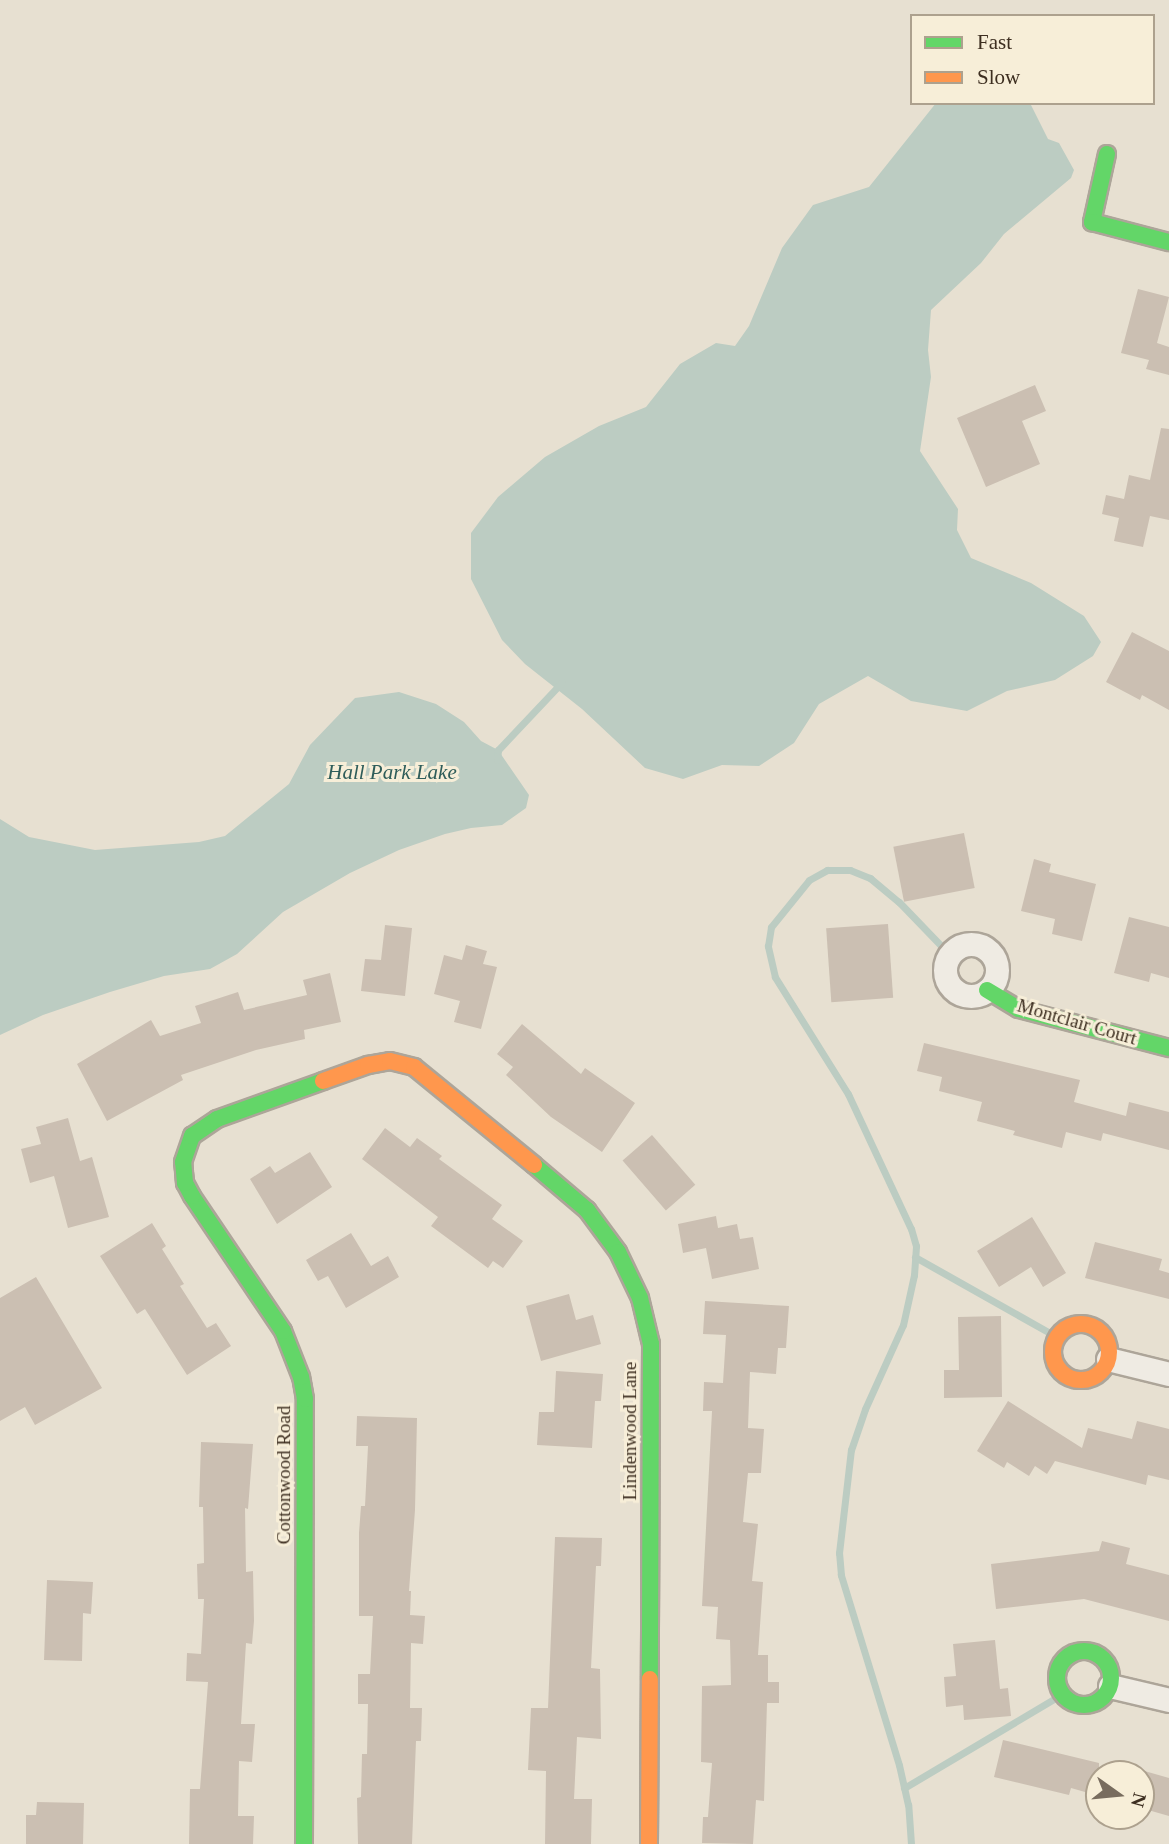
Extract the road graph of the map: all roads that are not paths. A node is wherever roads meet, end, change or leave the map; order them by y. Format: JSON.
{"nodes":[{"id":1,"x":1107,"y":154,"type":"dead end"},
{"id":2,"x":1169,"y":243,"type":"edge"},
{"id":3,"x":987,"y":990,"type":"dead end"},
{"id":4,"x":1169,"y":1048,"type":"edge"},
{"id":5,"x":341,"y":1074,"type":"joint"},
{"id":6,"x":1108,"y":1359,"type":"dead end"},
{"id":7,"x":1169,"y":1374,"type":"edge"},
{"id":8,"x":1110,"y":1686,"type":"dead end"},
{"id":9,"x":1169,"y":1700,"type":"edge"},
{"id":10,"x":304,"y":1844,"type":"edge"},
{"id":11,"x":649,"y":1844,"type":"edge"}],
"edges":[{"from":1,"to":2,"type":"street"},
{"from":3,"to":4,"type":"street","name":"Montclair Court"},
{"from":5,"to":10,"type":"street","name":"Cottonwood Road"},
{"from":5,"to":11,"type":"street","name":"Lindenwood Lane"},
{"from":6,"to":7,"type":"street"},
{"from":8,"to":9,"type":"street"}]}
